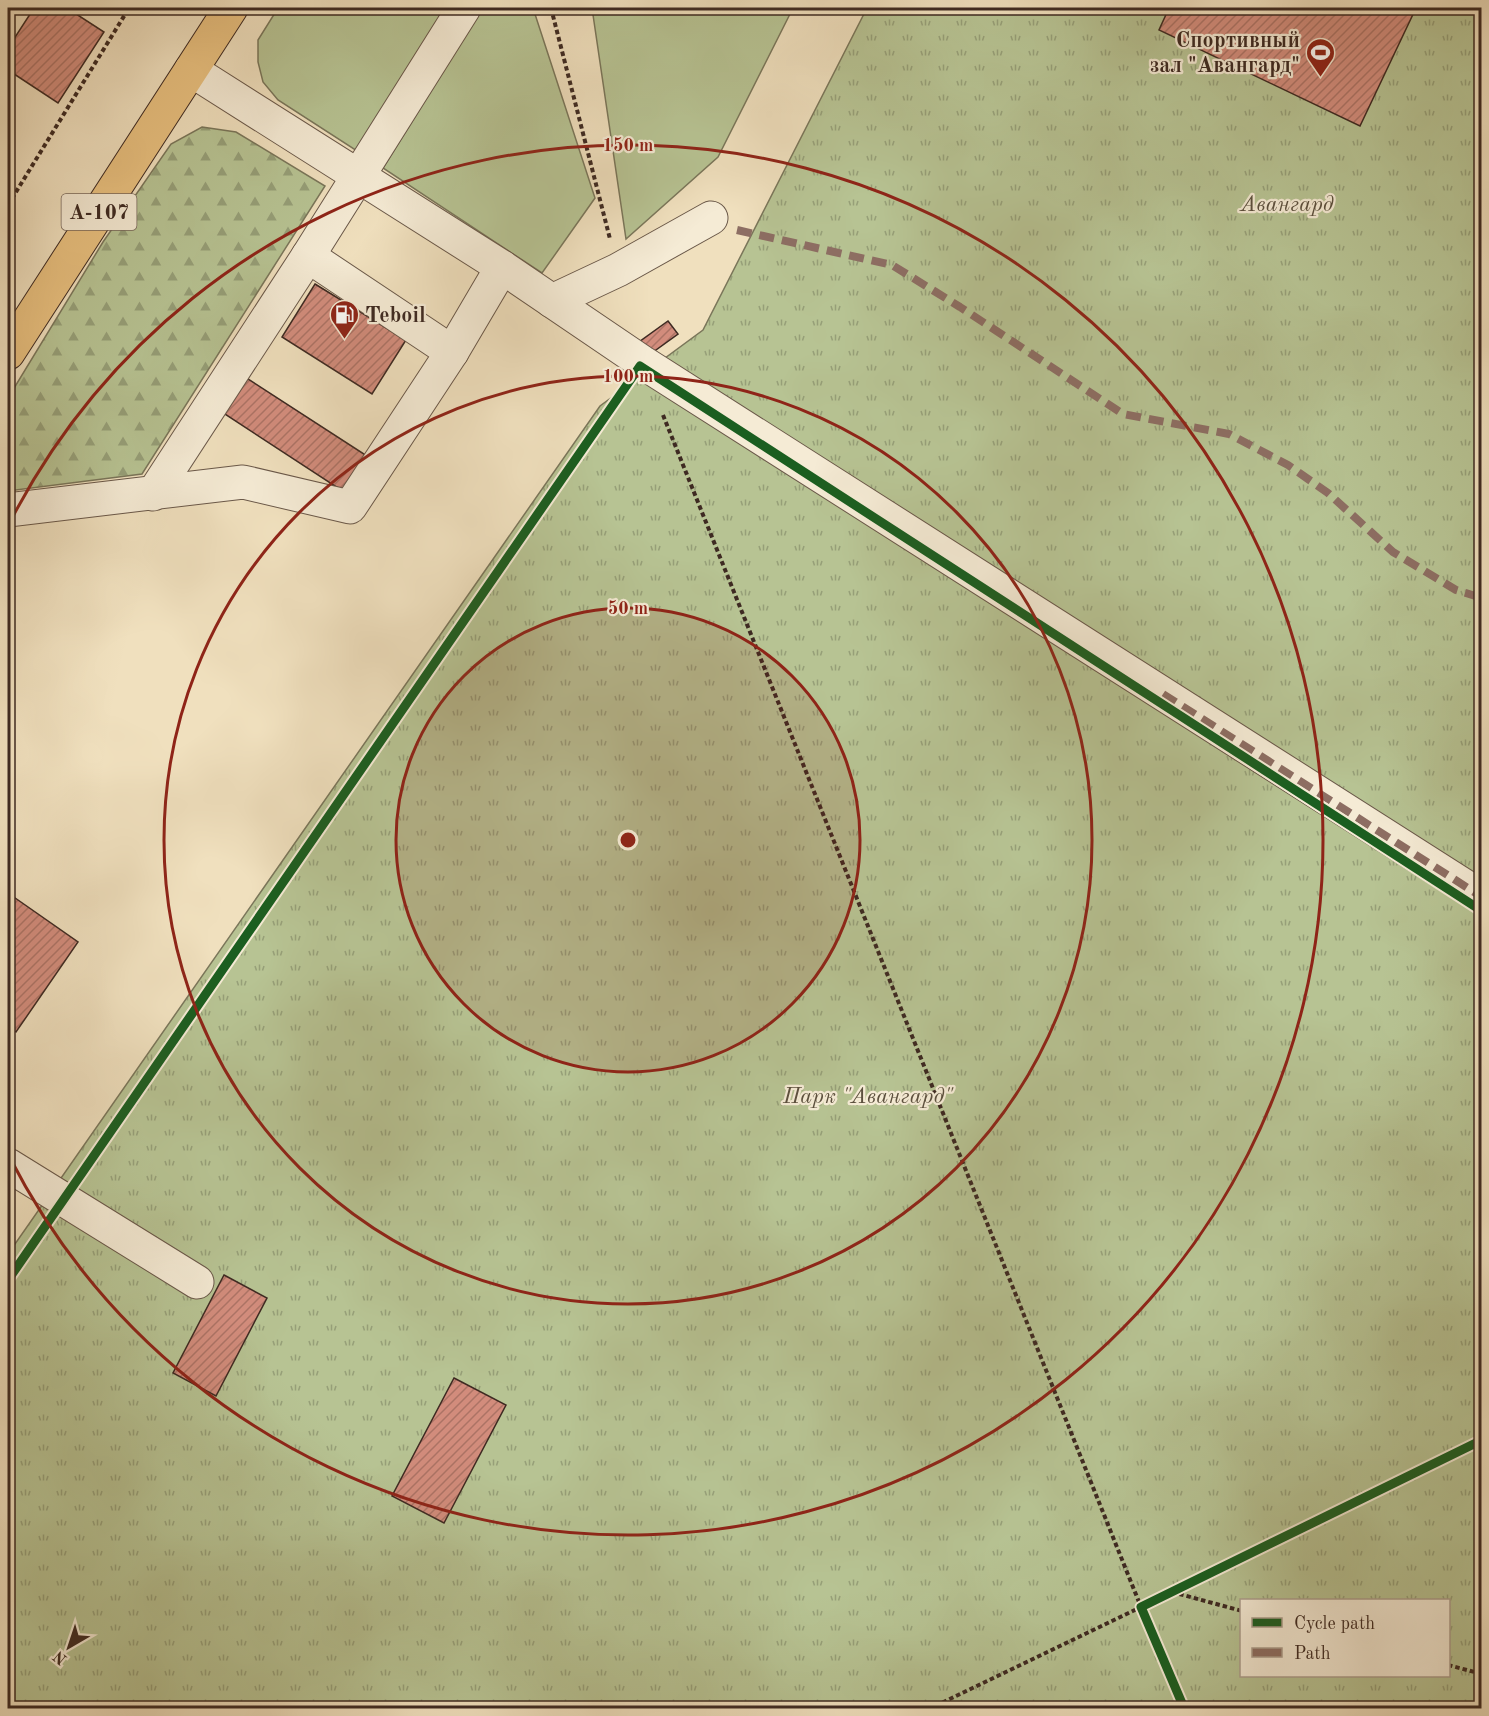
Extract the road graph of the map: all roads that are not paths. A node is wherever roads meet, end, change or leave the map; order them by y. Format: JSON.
{"nodes":[{"id":1,"x":231,"y":8,"type":"edge"},
{"id":2,"x":464,"y":8,"type":"edge"},
{"id":3,"x":191,"y":70,"type":"junction"},
{"id":4,"x":356,"y":176,"type":"junction"},
{"id":5,"x":711,"y":218,"type":"dead end"},
{"id":6,"x":308,"y":256,"type":"junction"},
{"id":7,"x":502,"y":267,"type":"junction"},
{"id":8,"x":552,"y":301,"type":"junction"},
{"id":9,"x":452,"y":352,"type":"junction"},
{"id":10,"x":8,"y":353,"type":"edge"},
{"id":11,"x":153,"y":494,"type":"junction"},
{"id":12,"x":8,"y":510,"type":"edge"},
{"id":13,"x":1482,"y":897,"type":"edge"},
{"id":14,"x":15,"y":1153,"type":"edge"},
{"id":15,"x":197,"y":1282,"type":"dead end"}],
"edges":[{"from":1,"to":3,"type":"highway","number":"А-107"},
{"from":2,"to":4,"type":"street"},
{"from":3,"to":4,"type":"street"},
{"from":3,"to":10,"type":"highway","number":"А-107"},
{"from":4,"to":6,"type":"street"},
{"from":4,"to":7,"type":"street"},
{"from":5,"to":8,"type":"street"},
{"from":6,"to":9,"type":"street"},
{"from":6,"to":11,"type":"street"},
{"from":7,"to":8,"type":"street"},
{"from":7,"to":9,"type":"street"},
{"from":8,"to":13,"type":"street"},
{"from":9,"to":11,"type":"street"},
{"from":11,"to":12,"type":"street"},
{"from":14,"to":15,"type":"street"}]}
